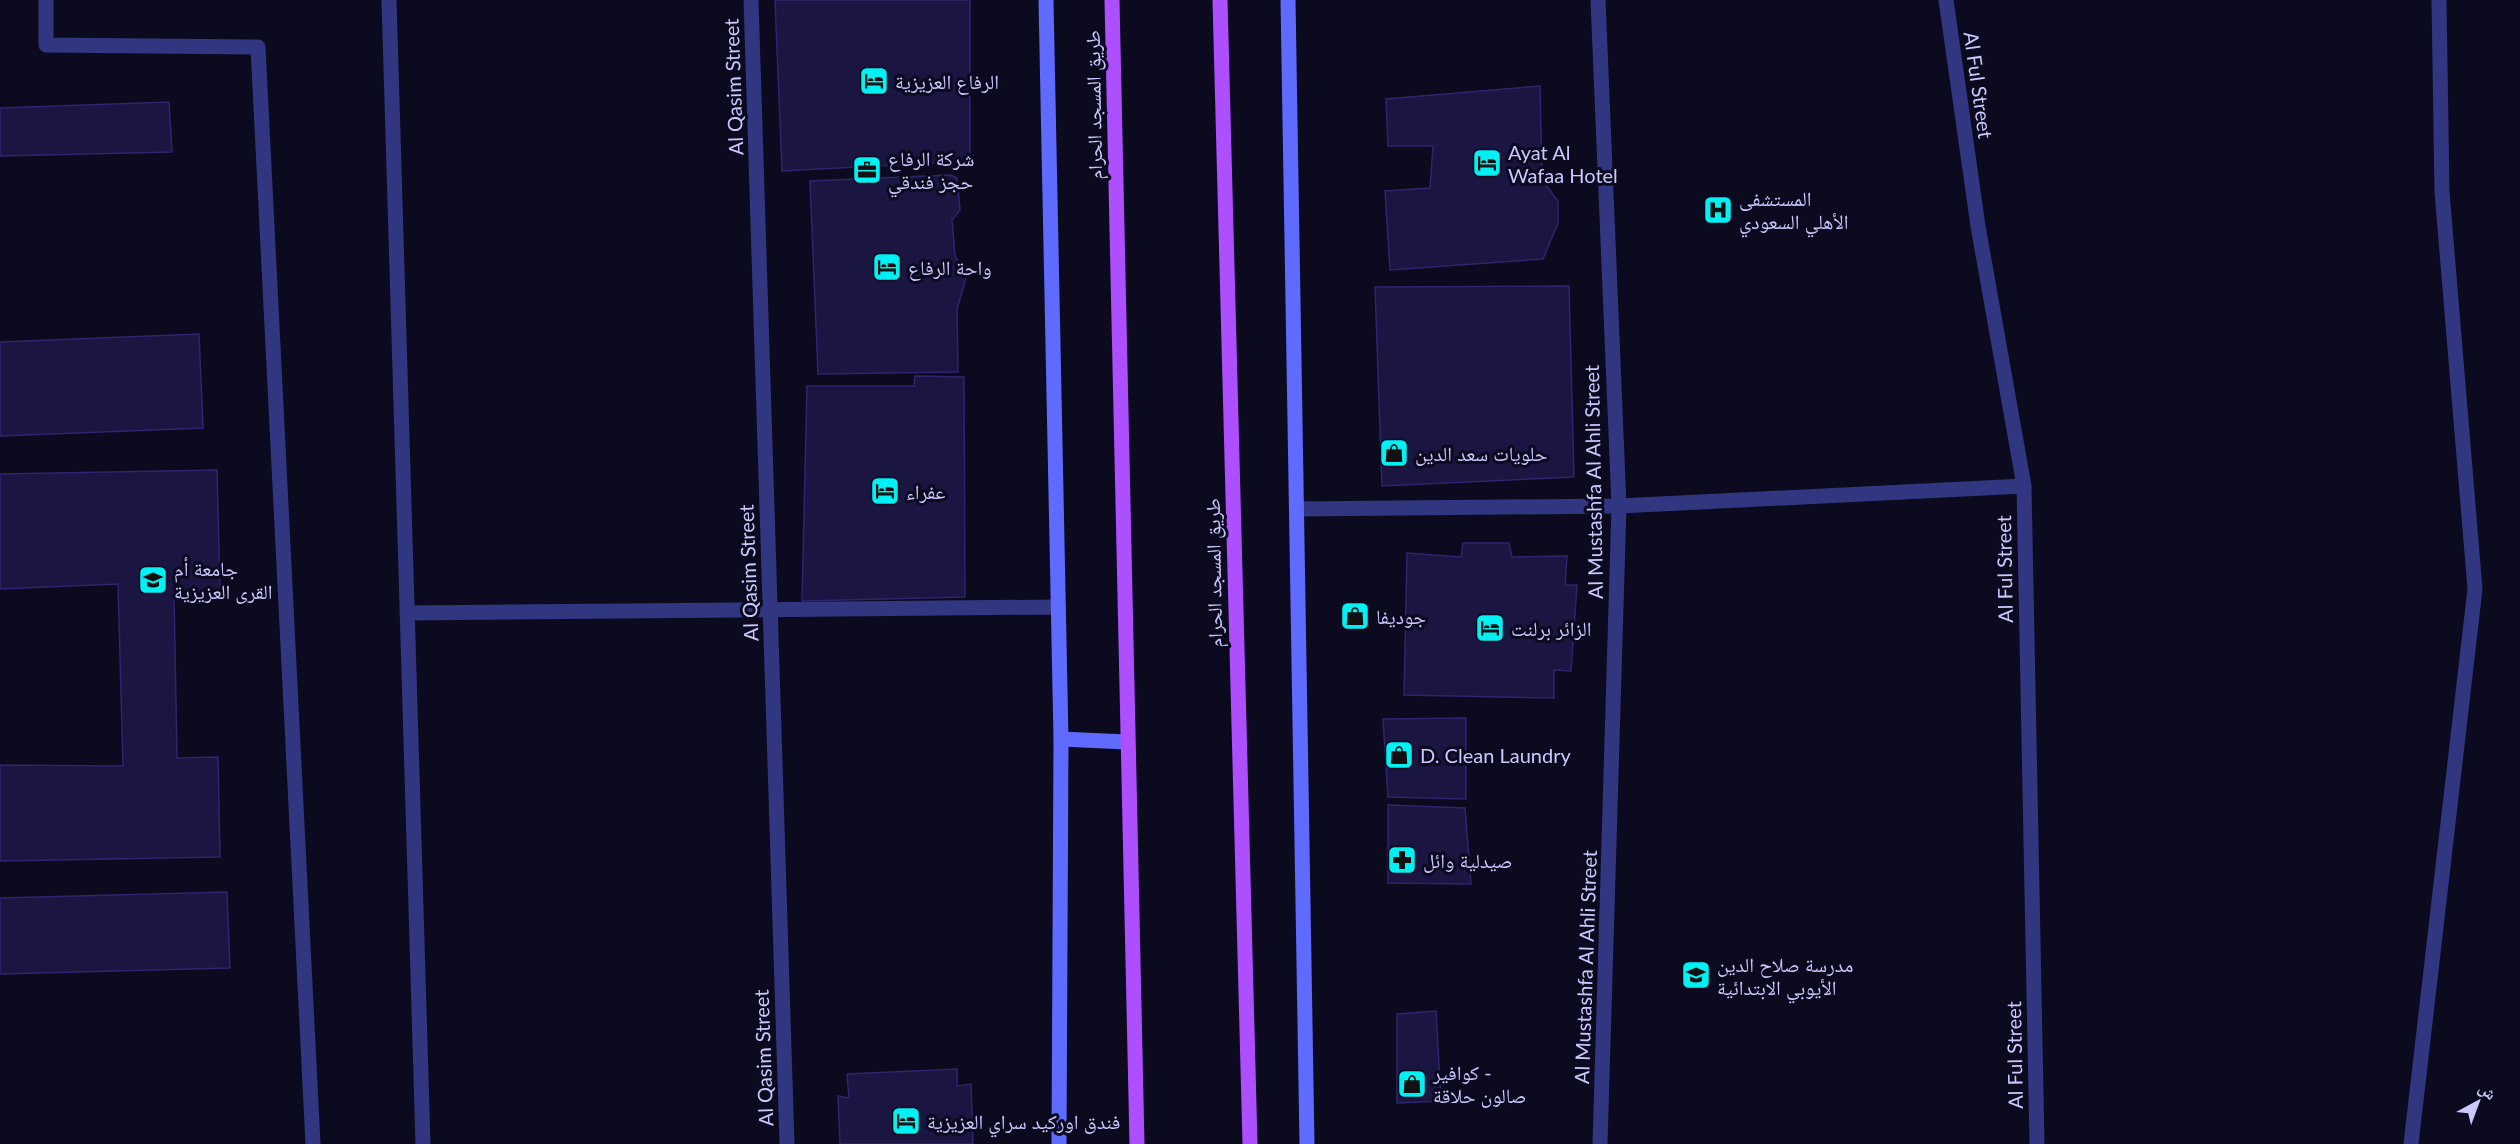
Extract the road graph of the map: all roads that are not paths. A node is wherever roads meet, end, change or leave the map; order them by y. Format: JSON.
{"nodes":[{"id":1,"x":46,"y":0,"type":"edge"},
{"id":2,"x":389,"y":0,"type":"edge"},
{"id":3,"x":751,"y":0,"type":"edge"},
{"id":4,"x":1046,"y":0,"type":"edge"},
{"id":5,"x":1112,"y":0,"type":"edge"},
{"id":6,"x":1220,"y":0,"type":"edge"},
{"id":7,"x":1288,"y":0,"type":"edge"},
{"id":8,"x":1598,"y":0,"type":"edge"},
{"id":9,"x":1946,"y":0,"type":"edge"},
{"id":10,"x":2439,"y":0,"type":"edge"},
{"id":11,"x":2024,"y":486,"type":"junction"},
{"id":12,"x":1619,"y":506,"type":"junction"},
{"id":13,"x":1298,"y":509,"type":"junction"},
{"id":14,"x":1058,"y":607,"type":"junction"},
{"id":15,"x":770,"y":608,"type":"junction"},
{"id":16,"x":407,"y":613,"type":"junction"},
{"id":17,"x":1060,"y":739,"type":"junction"},
{"id":18,"x":1127,"y":742,"type":"junction"},
{"id":19,"x":1307,"y":1136,"type":"edge"},
{"id":20,"x":313,"y":1144,"type":"edge"},
{"id":21,"x":423,"y":1144,"type":"edge"},
{"id":22,"x":787,"y":1144,"type":"edge"},
{"id":23,"x":1059,"y":1144,"type":"edge"},
{"id":24,"x":1137,"y":1144,"type":"edge"},
{"id":25,"x":1250,"y":1144,"type":"edge"},
{"id":26,"x":1318,"y":1144,"type":"edge"},
{"id":27,"x":1600,"y":1144,"type":"edge"},
{"id":28,"x":2037,"y":1144,"type":"edge"},
{"id":29,"x":2411,"y":1144,"type":"edge"}],
"edges":[{"from":1,"to":20,"type":"street"},
{"from":2,"to":16,"type":"street"},
{"from":3,"to":15,"type":"street","name":"Al Qasim Street"},
{"from":4,"to":14,"type":"street"},
{"from":5,"to":18,"type":"main road","name":"طريق المسجد الحرام"},
{"from":6,"to":25,"type":"main road","name":"طريق المسجد الحرام"},
{"from":7,"to":13,"type":"street"},
{"from":8,"to":12,"type":"street","name":"Al Mustashfa Al Ahli Street"},
{"from":9,"to":11,"type":"street","name":"Al Ful Street"},
{"from":10,"to":29,"type":"street"},
{"from":11,"to":12,"type":"street"},
{"from":11,"to":28,"type":"street","name":"Al Ful Street"},
{"from":12,"to":13,"type":"street"},
{"from":12,"to":27,"type":"street","name":"Al Mustashfa Al Ahli Street"},
{"from":13,"to":19,"type":"street"},
{"from":14,"to":15,"type":"street"},
{"from":14,"to":17,"type":"street"},
{"from":15,"to":16,"type":"street"},
{"from":15,"to":22,"type":"street","name":"Al Qasim Street"},
{"from":16,"to":21,"type":"street"},
{"from":17,"to":18,"type":"street"},
{"from":17,"to":23,"type":"street"},
{"from":18,"to":24,"type":"main road","name":"طريق المسجد الحرام"},
{"from":19,"to":26,"type":"street"}]}
